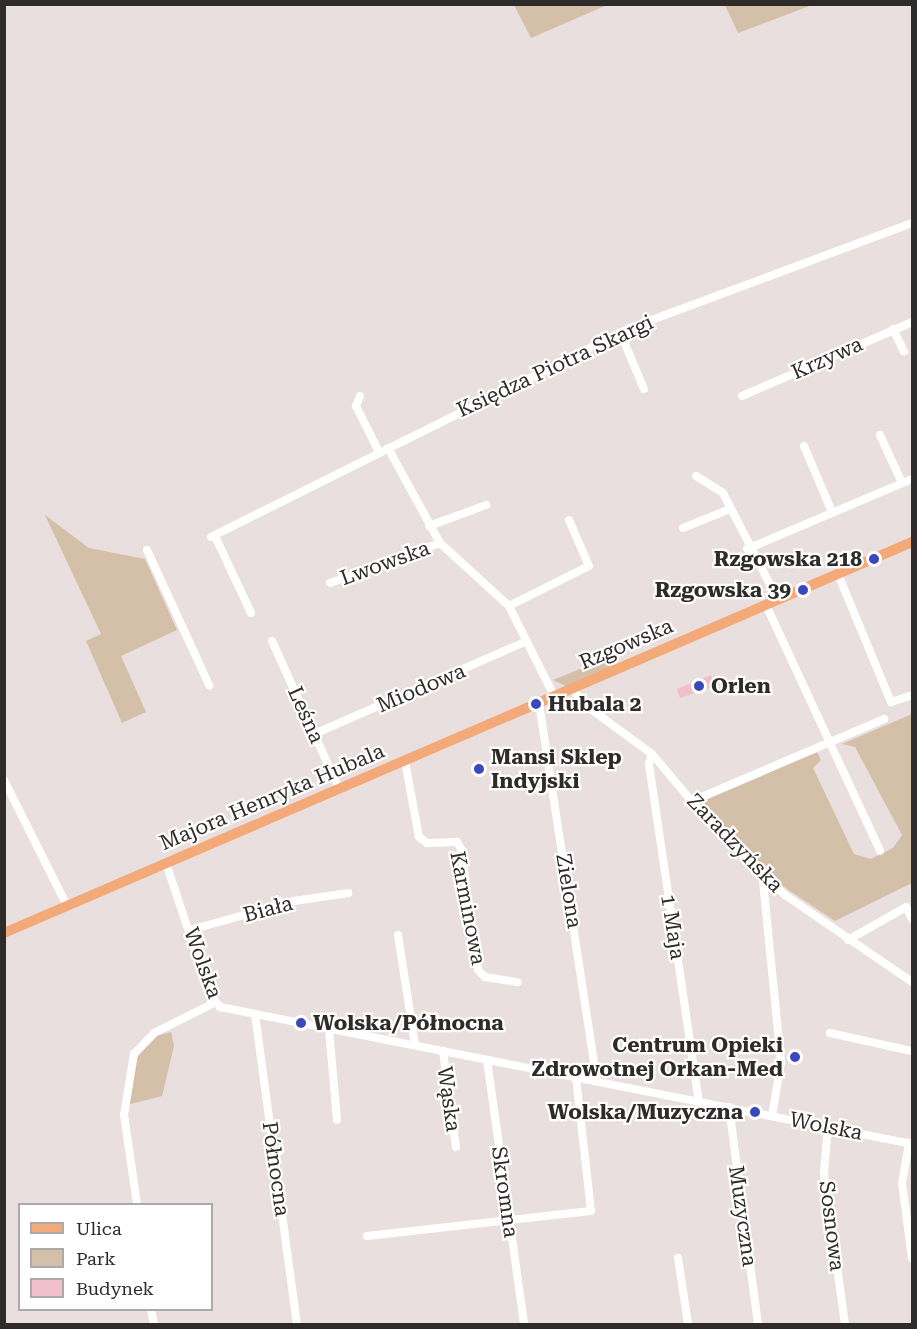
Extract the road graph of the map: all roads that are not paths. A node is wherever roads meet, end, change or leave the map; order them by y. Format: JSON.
{"nodes":[{"id":1,"x":912,"y":223,"type":"edge"},
{"id":2,"x":912,"y":322,"type":"edge"},
{"id":3,"x":892,"y":329,"type":"junction"},
{"id":4,"x":620,"y":333,"type":"junction"},
{"id":5,"x":904,"y":352,"type":"dead end"},
{"id":6,"x":644,"y":389,"type":"dead end"},
{"id":7,"x":360,"y":396,"type":"dead end"},
{"id":8,"x":742,"y":396,"type":"dead end"},
{"id":9,"x":880,"y":435,"type":"dead end"},
{"id":10,"x":804,"y":446,"type":"dead end"},
{"id":11,"x":384,"y":450,"type":"junction"},
{"id":12,"x":696,"y":476,"type":"dead end"},
{"id":13,"x":912,"y":479,"type":"edge"},
{"id":14,"x":902,"y":483,"type":"junction"},
{"id":15,"x":486,"y":505,"type":"dead end"},
{"id":16,"x":730,"y":509,"type":"junction"},
{"id":17,"x":832,"y":512,"type":"junction"},
{"id":18,"x":569,"y":520,"type":"dead end"},
{"id":19,"x":429,"y":526,"type":"junction"},
{"id":20,"x":683,"y":528,"type":"dead end"},
{"id":21,"x":440,"y":543,"type":"junction"},
{"id":22,"x":912,"y":544,"type":"edge"},
{"id":23,"x":747,"y":549,"type":"junction"},
{"id":24,"x":147,"y":550,"type":"dead end"},
{"id":25,"x":838,"y":574,"type":"junction"},
{"id":26,"x":330,"y":583,"type":"dead end"},
{"id":27,"x":778,"y":600,"type":"junction"},
{"id":28,"x":766,"y":605,"type":"junction"},
{"id":29,"x":509,"y":606,"type":"junction"},
{"id":30,"x":251,"y":613,"type":"dead end"},
{"id":31,"x":272,"y":641,"type":"dead end"},
{"id":32,"x":527,"y":641,"type":"junction"},
{"id":33,"x":209,"y":685,"type":"dead end"},
{"id":34,"x":573,"y":688,"type":"junction"},
{"id":35,"x":912,"y":695,"type":"edge"},
{"id":36,"x":554,"y":696,"type":"junction"},
{"id":37,"x":539,"y":703,"type":"junction"},
{"id":38,"x":884,"y":719,"type":"dead end"},
{"id":39,"x":314,"y":734,"type":"junction"},
{"id":40,"x":826,"y":743,"type":"junction"},
{"id":41,"x":652,"y":754,"type":"junction"},
{"id":42,"x":405,"y":760,"type":"junction"},
{"id":43,"x":4,"y":780,"type":"edge"},
{"id":44,"x":339,"y":789,"type":"junction"},
{"id":45,"x":692,"y":801,"type":"junction"},
{"id":46,"x":879,"y":851,"type":"dead end"},
{"id":47,"x":166,"y":863,"type":"junction"},
{"id":48,"x":762,"y":871,"type":"junction"},
{"id":49,"x":348,"y":893,"type":"dead end"},
{"id":50,"x":67,"y":906,"type":"junction"},
{"id":51,"x":909,"y":906,"type":"edge"},
{"id":52,"x":912,"y":919,"type":"edge"},
{"id":53,"x":190,"y":930,"type":"junction"},
{"id":54,"x":4,"y":933,"type":"edge"},
{"id":55,"x":398,"y":935,"type":"dead end"},
{"id":56,"x":848,"y":940,"type":"junction"},
{"id":57,"x":519,"y":982,"type":"dead end"},
{"id":58,"x":912,"y":982,"type":"edge"},
{"id":59,"x":213,"y":1003,"type":"junction"},
{"id":60,"x":255,"y":1014,"type":"junction"},
{"id":61,"x":329,"y":1029,"type":"junction"},
{"id":62,"x":830,"y":1033,"type":"dead end"},
{"id":63,"x":415,"y":1045,"type":"junction"},
{"id":64,"x":443,"y":1051,"type":"junction"},
{"id":65,"x":912,"y":1051,"type":"edge"},
{"id":66,"x":488,"y":1060,"type":"junction"},
{"id":67,"x":576,"y":1077,"type":"junction"},
{"id":68,"x":597,"y":1081,"type":"junction"},
{"id":69,"x":699,"y":1101,"type":"junction"},
{"id":70,"x":729,"y":1107,"type":"junction"},
{"id":71,"x":772,"y":1116,"type":"junction"},
{"id":72,"x":338,"y":1120,"type":"dead end"},
{"id":73,"x":828,"y":1127,"type":"junction"},
{"id":74,"x":911,"y":1143,"type":"edge"},
{"id":75,"x":456,"y":1147,"type":"dead end"},
{"id":76,"x":136,"y":1203,"type":"edge"},
{"id":77,"x":508,"y":1223,"type":"junction"},
{"id":78,"x":367,"y":1236,"type":"dead end"},
{"id":79,"x":678,"y":1258,"type":"dead end"},
{"id":80,"x":912,"y":1258,"type":"edge"},
{"id":81,"x":297,"y":1324,"type":"edge"},
{"id":82,"x":524,"y":1324,"type":"edge"},
{"id":83,"x":688,"y":1324,"type":"edge"},
{"id":84,"x":758,"y":1324,"type":"edge"},
{"id":85,"x":844,"y":1324,"type":"edge"}],
"edges":[{"from":1,"to":4,"type":"street","name":"Księdza Piotra Skargi"},
{"from":2,"to":3,"type":"street","name":"Krzywa"},
{"from":3,"to":5,"type":"street"},
{"from":3,"to":8,"type":"street","name":"Krzywa"},
{"from":4,"to":6,"type":"street"},
{"from":4,"to":11,"type":"street","name":"Księdza Piotra Skargi"},
{"from":7,"to":11,"type":"street"},
{"from":9,"to":14,"type":"street"},
{"from":10,"to":17,"type":"street"},
{"from":11,"to":19,"type":"street"},
{"from":11,"to":30,"type":"street","name":"Księdza Piotra Skargi"},
{"from":12,"to":16,"type":"street"},
{"from":13,"to":14,"type":"street"},
{"from":14,"to":17,"type":"street"},
{"from":15,"to":19,"type":"street"},
{"from":16,"to":20,"type":"street"},
{"from":16,"to":23,"type":"street"},
{"from":17,"to":23,"type":"street"},
{"from":18,"to":29,"type":"street"},
{"from":19,"to":21,"type":"street"},
{"from":21,"to":26,"type":"street","name":"Lwowska"},
{"from":21,"to":29,"type":"street"},
{"from":22,"to":25,"type":"main road","name":"Rzgowska"},
{"from":23,"to":27,"type":"street"},
{"from":24,"to":33,"type":"street"},
{"from":25,"to":27,"type":"main road","name":"Rzgowska"},
{"from":25,"to":35,"type":"street"},
{"from":27,"to":28,"type":"main road","name":"Rzgowska"},
{"from":28,"to":34,"type":"main road","name":"Rzgowska"},
{"from":28,"to":40,"type":"street"},
{"from":29,"to":32,"type":"street"},
{"from":31,"to":39,"type":"street","name":"Leśna"},
{"from":32,"to":36,"type":"street"},
{"from":32,"to":39,"type":"street","name":"Miodowa"},
{"from":34,"to":36,"type":"main road","name":"Rzgowska"},
{"from":34,"to":41,"type":"street","name":"Zaradzyńska"},
{"from":36,"to":37,"type":"main road","name":"Majora Henryka Hubala"},
{"from":37,"to":42,"type":"main road","name":"Majora Henryka Hubala"},
{"from":37,"to":68,"type":"street","name":"Zielona"},
{"from":38,"to":40,"type":"street"},
{"from":39,"to":44,"type":"street","name":"Leśna"},
{"from":40,"to":45,"type":"street"},
{"from":40,"to":46,"type":"street"},
{"from":41,"to":45,"type":"street","name":"Zaradzyńska"},
{"from":41,"to":69,"type":"street","name":"1 Maja"},
{"from":42,"to":44,"type":"main road","name":"Majora Henryka Hubala"},
{"from":42,"to":57,"type":"street","name":"Karminowa"},
{"from":43,"to":50,"type":"street"},
{"from":44,"to":47,"type":"main road","name":"Majora Henryka Hubala"},
{"from":45,"to":48,"type":"street","name":"Zaradzyńska"},
{"from":47,"to":50,"type":"main road","name":"Majora Henryka Hubala"},
{"from":47,"to":53,"type":"street","name":"Wolska"},
{"from":48,"to":56,"type":"street","name":"Zaradzyńska"},
{"from":48,"to":71,"type":"street"},
{"from":49,"to":53,"type":"street","name":"Biała"},
{"from":50,"to":54,"type":"main road","name":"Majora Henryka Hubala"},
{"from":51,"to":52,"type":"street"},
{"from":51,"to":56,"type":"street"},
{"from":53,"to":59,"type":"street","name":"Wolska"},
{"from":55,"to":63,"type":"street"},
{"from":56,"to":58,"type":"street","name":"Zaradzyńska"},
{"from":59,"to":60,"type":"street","name":"Wolska"},
{"from":59,"to":76,"type":"street"},
{"from":60,"to":61,"type":"street","name":"Wolska"},
{"from":60,"to":81,"type":"street","name":"Północna"},
{"from":61,"to":63,"type":"street","name":"Wolska"},
{"from":61,"to":72,"type":"street"},
{"from":62,"to":65,"type":"street"},
{"from":63,"to":64,"type":"street","name":"Wolska"},
{"from":64,"to":66,"type":"street","name":"Wolska"},
{"from":64,"to":75,"type":"street","name":"Wąska"},
{"from":66,"to":67,"type":"street","name":"Wolska"},
{"from":66,"to":77,"type":"street","name":"Skromna"},
{"from":67,"to":68,"type":"street","name":"Wolska"},
{"from":67,"to":77,"type":"street"},
{"from":68,"to":69,"type":"street","name":"Wolska"},
{"from":69,"to":70,"type":"street","name":"Wolska"},
{"from":70,"to":71,"type":"street","name":"Wolska"},
{"from":70,"to":84,"type":"street","name":"Muzyczna"},
{"from":71,"to":73,"type":"street","name":"Wolska"},
{"from":73,"to":74,"type":"street","name":"Wolska"},
{"from":73,"to":85,"type":"street","name":"Sosnowa"},
{"from":74,"to":80,"type":"street"},
{"from":77,"to":78,"type":"street"},
{"from":77,"to":82,"type":"street","name":"Skromna"},
{"from":79,"to":83,"type":"street"}]}
